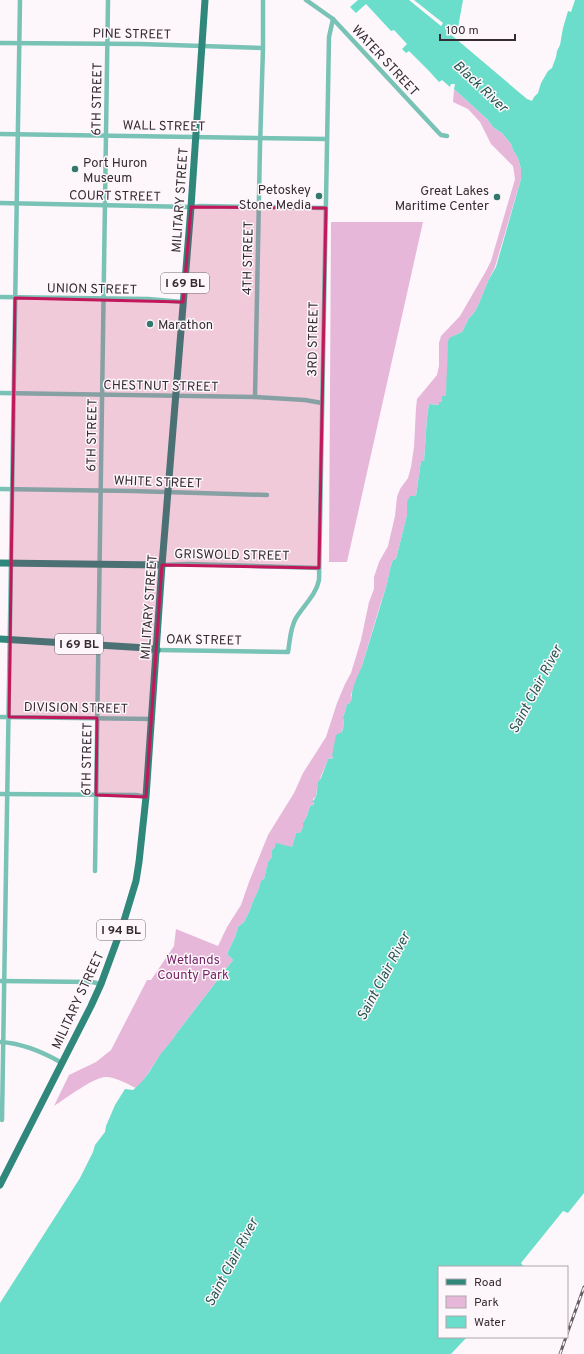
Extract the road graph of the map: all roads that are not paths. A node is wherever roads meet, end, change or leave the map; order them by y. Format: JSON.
{"nodes":[{"id":1,"x":20,"y":0,"type":"edge"},
{"id":2,"x":108,"y":0,"type":"edge"},
{"id":3,"x":205,"y":0,"type":"edge"},
{"id":4,"x":263,"y":0,"type":"edge"},
{"id":5,"x":306,"y":0,"type":"edge"},
{"id":6,"x":333,"y":19,"type":"junction"},
{"id":7,"x":0,"y":42,"type":"edge"},
{"id":8,"x":20,"y":43,"type":"junction"},
{"id":9,"x":107,"y":44,"type":"junction"},
{"id":10,"x":202,"y":46,"type":"junction"},
{"id":11,"x":263,"y":48,"type":"junction"},
{"id":12,"x":0,"y":134,"type":"edge"},
{"id":13,"x":18,"y":134,"type":"junction"},
{"id":14,"x":106,"y":136,"type":"junction"},
{"id":15,"x":447,"y":136,"type":"dead end"},
{"id":16,"x":196,"y":137,"type":"junction"},
{"id":17,"x":260,"y":137,"type":"junction"},
{"id":18,"x":327,"y":139,"type":"junction"},
{"id":19,"x":0,"y":203,"type":"edge"},
{"id":20,"x":16,"y":204,"type":"junction"},
{"id":21,"x":105,"y":205,"type":"junction"},
{"id":22,"x":191,"y":207,"type":"junction"},
{"id":23,"x":258,"y":207,"type":"junction"},
{"id":24,"x":326,"y":208,"type":"junction"},
{"id":25,"x":0,"y":297,"type":"edge"},
{"id":26,"x":15,"y":298,"type":"junction"},
{"id":27,"x":103,"y":299,"type":"junction"},
{"id":28,"x":183,"y":302,"type":"junction"},
{"id":29,"x":0,"y":393,"type":"edge"},
{"id":30,"x":14,"y":394,"type":"junction"},
{"id":31,"x":103,"y":395,"type":"junction"},
{"id":32,"x":176,"y":396,"type":"junction"},
{"id":33,"x":255,"y":397,"type":"junction"},
{"id":34,"x":322,"y":403,"type":"junction"},
{"id":35,"x":0,"y":489,"type":"edge"},
{"id":36,"x":12,"y":489,"type":"junction"},
{"id":37,"x":101,"y":490,"type":"junction"},
{"id":38,"x":168,"y":492,"type":"junction"},
{"id":39,"x":267,"y":495,"type":"dead end"},
{"id":40,"x":0,"y":563,"type":"edge"},
{"id":41,"x":11,"y":563,"type":"junction"},
{"id":42,"x":100,"y":565,"type":"junction"},
{"id":43,"x":162,"y":565,"type":"junction"},
{"id":44,"x":319,"y":568,"type":"junction"},
{"id":45,"x":0,"y":639,"type":"edge"},
{"id":46,"x":10,"y":640,"type":"junction"},
{"id":47,"x":98,"y":645,"type":"junction"},
{"id":48,"x":157,"y":650,"type":"junction"},
{"id":49,"x":288,"y":652,"type":"joint"},
{"id":50,"x":0,"y":717,"type":"edge"},
{"id":51,"x":9,"y":717,"type":"junction"},
{"id":52,"x":97,"y":718,"type":"junction"},
{"id":53,"x":152,"y":719,"type":"junction"},
{"id":54,"x":0,"y":794,"type":"edge"},
{"id":55,"x":7,"y":794,"type":"junction"},
{"id":56,"x":96,"y":795,"type":"junction"},
{"id":57,"x":146,"y":797,"type":"junction"},
{"id":58,"x":94,"y":871,"type":"dead end"},
{"id":59,"x":0,"y":877,"type":"edge"},
{"id":60,"x":6,"y":877,"type":"junction"},
{"id":61,"x":2,"y":981,"type":"edge"},
{"id":62,"x":101,"y":984,"type":"junction"},
{"id":63,"x":2,"y":1042,"type":"edge"},
{"id":64,"x":62,"y":1063,"type":"junction"},
{"id":65,"x":1,"y":1104,"type":"edge"},
{"id":66,"x":2,"y":1120,"type":"dead end"},
{"id":67,"x":0,"y":1185,"type":"edge"}],
"edges":[{"from":1,"to":8,"type":"street"},
{"from":2,"to":9,"type":"street","name":"6TH STREET"},
{"from":3,"to":10,"type":"main road","name":"MILITARY STREET","number":"I 69 BL"},
{"from":4,"to":11,"type":"street","name":"4TH STREET"},
{"from":5,"to":6,"type":"street","name":"WATER STREET"},
{"from":6,"to":15,"type":"street","name":"WATER STREET"},
{"from":6,"to":18,"type":"street","name":"3RD STREET"},
{"from":7,"to":8,"type":"street","name":"PINE STREET"},
{"from":8,"to":9,"type":"street","name":"PINE STREET"},
{"from":8,"to":13,"type":"street"},
{"from":9,"to":10,"type":"street","name":"PINE STREET"},
{"from":9,"to":14,"type":"street","name":"6TH STREET"},
{"from":10,"to":11,"type":"street","name":"PINE STREET"},
{"from":10,"to":16,"type":"main road","name":"MILITARY STREET","number":"I 69 BL"},
{"from":11,"to":17,"type":"street","name":"4TH STREET"},
{"from":12,"to":13,"type":"street","name":"WALL STREET"},
{"from":13,"to":14,"type":"street","name":"WALL STREET"},
{"from":13,"to":20,"type":"street"},
{"from":14,"to":16,"type":"street","name":"WALL STREET"},
{"from":14,"to":21,"type":"street","name":"6TH STREET"},
{"from":16,"to":17,"type":"street","name":"WALL STREET"},
{"from":16,"to":22,"type":"main road","name":"MILITARY STREET","number":"I 69 BL"},
{"from":17,"to":18,"type":"street","name":"WALL STREET"},
{"from":17,"to":23,"type":"street","name":"4TH STREET"},
{"from":18,"to":24,"type":"street","name":"3RD STREET"},
{"from":19,"to":20,"type":"street","name":"COURT STREET"},
{"from":20,"to":21,"type":"street","name":"COURT STREET"},
{"from":20,"to":26,"type":"street"},
{"from":21,"to":22,"type":"street","name":"COURT STREET"},
{"from":21,"to":27,"type":"street","name":"6TH STREET"},
{"from":22,"to":23,"type":"street","name":"COURT STREET"},
{"from":22,"to":28,"type":"main road","name":"MILITARY STREET","number":"I 69 BL"},
{"from":23,"to":24,"type":"street","name":"COURT STREET"},
{"from":23,"to":33,"type":"street","name":"4TH STREET"},
{"from":24,"to":34,"type":"street","name":"3RD STREET"},
{"from":25,"to":26,"type":"street","name":"UNION STREET"},
{"from":26,"to":27,"type":"street","name":"UNION STREET"},
{"from":26,"to":30,"type":"street"},
{"from":27,"to":28,"type":"street","name":"UNION STREET"},
{"from":27,"to":31,"type":"street","name":"6TH STREET"},
{"from":28,"to":32,"type":"main road","name":"MILITARY STREET","number":"I 69 BL"},
{"from":29,"to":30,"type":"street","name":"CHESTNUT STREET"},
{"from":30,"to":31,"type":"street","name":"CHESTNUT STREET"},
{"from":30,"to":36,"type":"street"},
{"from":31,"to":32,"type":"street","name":"CHESTNUT STREET"},
{"from":31,"to":37,"type":"street","name":"6TH STREET"},
{"from":32,"to":33,"type":"street","name":"CHESTNUT STREET"},
{"from":32,"to":38,"type":"main road","name":"MILITARY STREET","number":"I 69 BL"},
{"from":33,"to":34,"type":"street","name":"CHESTNUT STREET"},
{"from":34,"to":44,"type":"street","name":"3RD STREET"},
{"from":35,"to":36,"type":"street","name":"WHITE STREET"},
{"from":36,"to":37,"type":"street","name":"WHITE STREET"},
{"from":36,"to":41,"type":"street"},
{"from":37,"to":38,"type":"street","name":"WHITE STREET"},
{"from":37,"to":42,"type":"street","name":"6TH STREET"},
{"from":38,"to":39,"type":"street","name":"WHITE STREET"},
{"from":38,"to":43,"type":"main road","name":"MILITARY STREET","number":"I 69 BL"},
{"from":40,"to":41,"type":"main road","name":"GRISWOLD STREET"},
{"from":41,"to":42,"type":"main road","name":"GRISWOLD STREET"},
{"from":41,"to":46,"type":"street"},
{"from":42,"to":43,"type":"main road","name":"GRISWOLD STREET"},
{"from":42,"to":47,"type":"street","name":"6TH STREET"},
{"from":43,"to":44,"type":"street","name":"GRISWOLD STREET"},
{"from":43,"to":48,"type":"main road","name":"MILITARY STREET","number":"I 69 BL"},
{"from":44,"to":49,"type":"street","name":"3RD STREET"},
{"from":45,"to":46,"type":"main road","name":"OAK STREET","number":"I 69 BL"},
{"from":46,"to":47,"type":"main road","name":"OAK STREET","number":"I 69 BL"},
{"from":46,"to":51,"type":"street"},
{"from":47,"to":48,"type":"main road","name":"OAK STREET","number":"I 69 BL"},
{"from":47,"to":52,"type":"street","name":"6TH STREET"},
{"from":48,"to":49,"type":"street","name":"OAK STREET"},
{"from":48,"to":53,"type":"main road","name":"MILITARY STREET","number":"I 94 BL"},
{"from":50,"to":51,"type":"street","name":"DIVISION STREET"},
{"from":51,"to":52,"type":"street","name":"DIVISION STREET"},
{"from":51,"to":55,"type":"street"},
{"from":52,"to":53,"type":"street","name":"DIVISION STREET"},
{"from":52,"to":56,"type":"street","name":"6TH STREET"},
{"from":53,"to":57,"type":"main road","name":"MILITARY STREET","number":"I 94 BL"},
{"from":54,"to":55,"type":"street"},
{"from":55,"to":56,"type":"street"},
{"from":55,"to":60,"type":"street"},
{"from":56,"to":57,"type":"street"},
{"from":56,"to":58,"type":"street","name":"6TH STREET"},
{"from":57,"to":62,"type":"main road","name":"MILITARY STREET","number":"I 94 BL"},
{"from":59,"to":60,"type":"street"},
{"from":60,"to":61,"type":"street"},
{"from":61,"to":62,"type":"street"},
{"from":61,"to":63,"type":"street"},
{"from":62,"to":64,"type":"main road","name":"MILITARY STREET","number":"I 94 BL"},
{"from":63,"to":64,"type":"street"},
{"from":63,"to":65,"type":"street"},
{"from":64,"to":67,"type":"main road","name":"MILITARY STREET","number":"I 94 BL"},
{"from":65,"to":66,"type":"street"}]}
